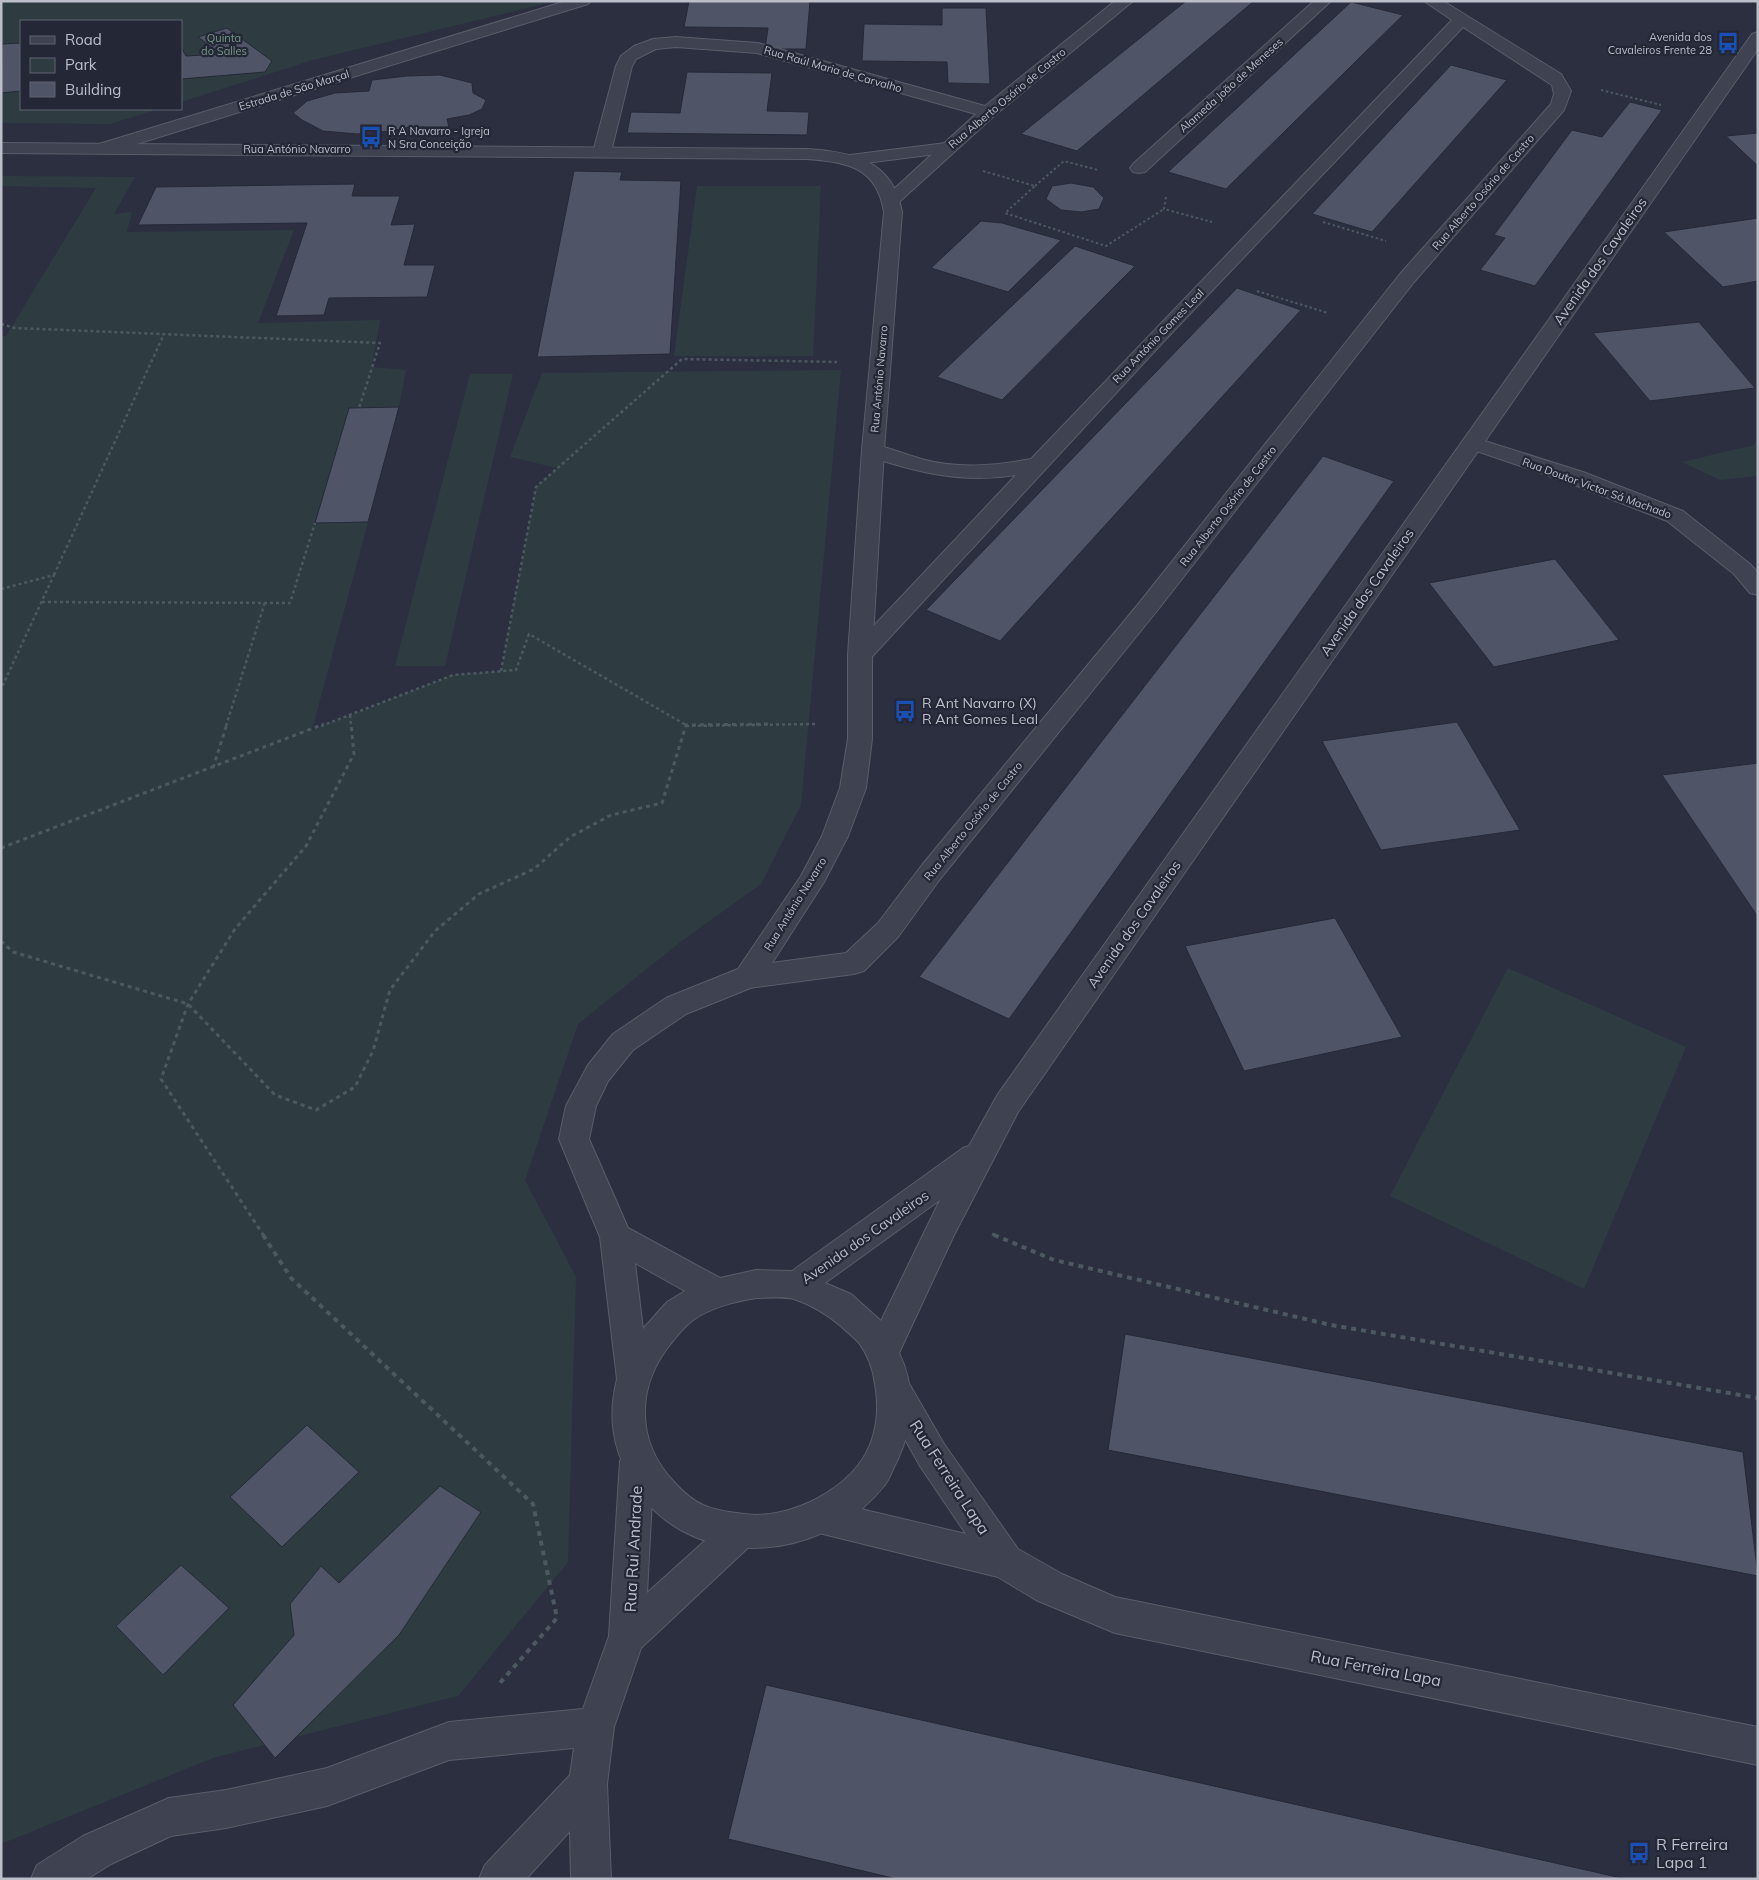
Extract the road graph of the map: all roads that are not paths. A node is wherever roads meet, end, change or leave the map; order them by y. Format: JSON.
{"nodes":[{"id":1,"x":583,"y":1,"type":"edge"},
{"id":2,"x":1125,"y":1,"type":"edge"},
{"id":3,"x":1323,"y":1,"type":"edge"},
{"id":4,"x":1432,"y":1,"type":"edge"},
{"id":5,"x":1461,"y":20,"type":"junction"},
{"id":6,"x":1758,"y":37,"type":"edge"},
{"id":7,"x":988,"y":112,"type":"junction"},
{"id":8,"x":1,"y":148,"type":"edge"},
{"id":9,"x":105,"y":148,"type":"junction"},
{"id":10,"x":946,"y":148,"type":"junction"},
{"id":11,"x":602,"y":152,"type":"junction"},
{"id":12,"x":850,"y":160,"type":"junction"},
{"id":13,"x":1139,"y":168,"type":"dead end"},
{"id":14,"x":892,"y":199,"type":"junction"},
{"id":15,"x":1472,"y":443,"type":"junction"},
{"id":16,"x":873,"y":450,"type":"junction"},
{"id":17,"x":1037,"y":464,"type":"junction"},
{"id":18,"x":1758,"y":588,"type":"edge"},
{"id":19,"x":860,"y":656,"type":"junction"},
{"id":20,"x":748,"y":977,"type":"junction"},
{"id":21,"x":981,"y":1151,"type":"junction"},
{"id":22,"x":616,"y":1237,"type":"junction"},
{"id":23,"x":796,"y":1286,"type":"junction"},
{"id":24,"x":716,"y":1292,"type":"junction"},
{"id":25,"x":884,"y":1351,"type":"junction"},
{"id":26,"x":632,"y":1377,"type":"junction"},
{"id":27,"x":895,"y":1391,"type":"junction"},
{"id":28,"x":637,"y":1461,"type":"junction"},
{"id":29,"x":823,"y":1517,"type":"junction"},
{"id":30,"x":740,"y":1532,"type":"junction"},
{"id":31,"x":1005,"y":1561,"type":"junction"},
{"id":32,"x":627,"y":1636,"type":"junction"},
{"id":33,"x":595,"y":1726,"type":"junction"},
{"id":34,"x":1758,"y":1746,"type":"edge"},
{"id":35,"x":588,"y":1784,"type":"junction"},
{"id":36,"x":51,"y":1879,"type":"edge"},
{"id":37,"x":499,"y":1879,"type":"edge"},
{"id":38,"x":591,"y":1879,"type":"edge"}],
"edges":[{"from":1,"to":9,"type":"street","name":"Estrada de São Marçal"},
{"from":2,"to":7,"type":"street","name":"Rua Alberto Osório de Castro"},
{"from":3,"to":13,"type":"street","name":"Alameda João de Meneses"},
{"from":4,"to":5,"type":"street"},
{"from":5,"to":17,"type":"street","name":"Rua António Gomes Leal"},
{"from":5,"to":20,"type":"street","name":"Rua Alberto Osório de Castro"},
{"from":6,"to":15,"type":"street","name":"Avenida dos Cavaleiros"},
{"from":7,"to":10,"type":"street","name":"Rua Alberto Osório de Castro"},
{"from":7,"to":11,"type":"street","name":"Rua Raúl Maria de Carvalho"},
{"from":8,"to":9,"type":"street","name":"Estrada de São Marçal"},
{"from":9,"to":11,"type":"street","name":"Rua António Navarro"},
{"from":10,"to":12,"type":"street"},
{"from":10,"to":14,"type":"street","name":"Rua Alberto Osório de Castro"},
{"from":11,"to":12,"type":"street","name":"Rua António Navarro"},
{"from":12,"to":14,"type":"street","name":"Rua António Navarro"},
{"from":14,"to":16,"type":"street","name":"Rua António Navarro"},
{"from":15,"to":18,"type":"street","name":"Rua Doutor Victor Sá Machado"},
{"from":15,"to":21,"type":"street","name":"Avenida dos Cavaleiros"},
{"from":16,"to":17,"type":"street"},
{"from":16,"to":19,"type":"street","name":"Rua António Navarro"},
{"from":17,"to":19,"type":"street","name":"Rua António Gomes Leal"},
{"from":19,"to":20,"type":"street","name":"Rua António Navarro"},
{"from":20,"to":22,"type":"street"},
{"from":21,"to":23,"type":"street","name":"Avenida dos Cavaleiros"},
{"from":21,"to":25,"type":"street","name":"Avenida dos Cavaleiros"},
{"from":22,"to":24,"type":"street"},
{"from":22,"to":26,"type":"street"},
{"from":23,"to":24,"type":"street"},
{"from":23,"to":25,"type":"street"},
{"from":24,"to":26,"type":"street"},
{"from":25,"to":27,"type":"street"},
{"from":26,"to":28,"type":"street"},
{"from":27,"to":29,"type":"street"},
{"from":27,"to":31,"type":"street","name":"Rua Ferreira Lapa"},
{"from":28,"to":30,"type":"street"},
{"from":28,"to":32,"type":"street","name":"Rua Rui Andrade"},
{"from":29,"to":30,"type":"street"},
{"from":29,"to":31,"type":"street","name":"Rua Ferreira Lapa"},
{"from":30,"to":32,"type":"street","name":"Rua Rui Andrade"},
{"from":31,"to":34,"type":"street","name":"Rua Ferreira Lapa"},
{"from":32,"to":33,"type":"street","name":"Rua Rui Andrade"},
{"from":33,"to":35,"type":"street","name":"Rua Rui Andrade"},
{"from":33,"to":36,"type":"street"},
{"from":35,"to":37,"type":"street"},
{"from":35,"to":38,"type":"street","name":"Rua Rui Andrade"}]}
